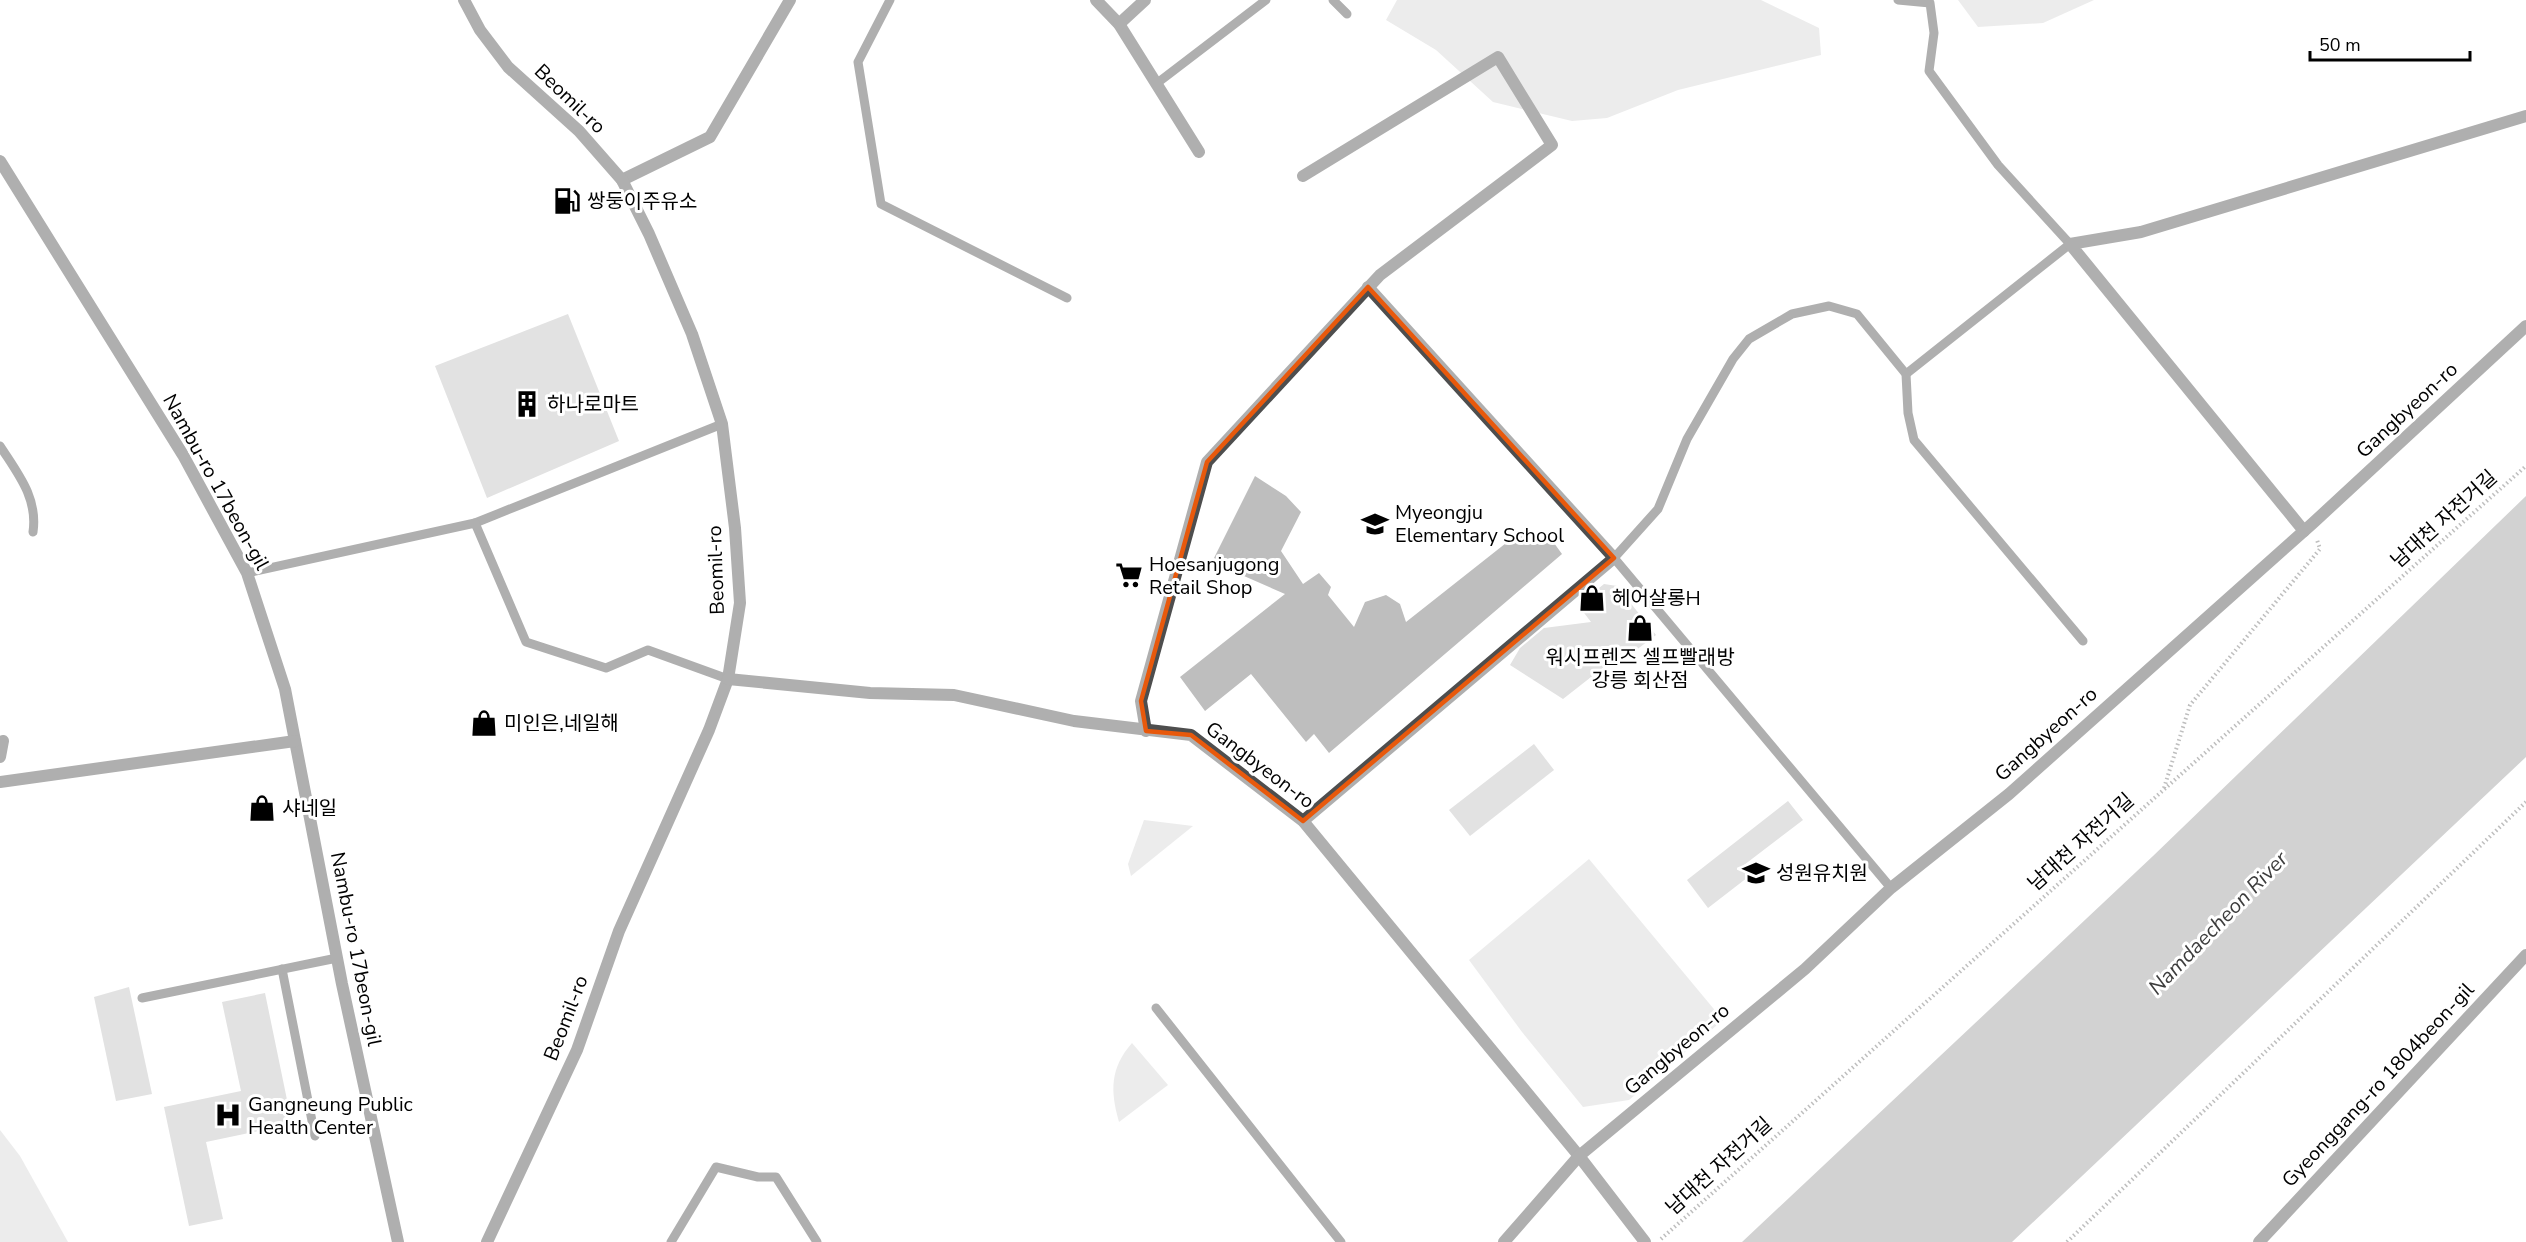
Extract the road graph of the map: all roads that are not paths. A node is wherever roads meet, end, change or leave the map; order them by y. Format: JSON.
{"nodes":[{"id":1,"x":464,"y":0,"type":"edge"},
{"id":2,"x":790,"y":0,"type":"edge"},
{"id":3,"x":890,"y":0,"type":"edge"},
{"id":4,"x":1096,"y":0,"type":"edge"},
{"id":5,"x":1145,"y":0,"type":"edge"},
{"id":6,"x":1266,"y":0,"type":"edge"},
{"id":7,"x":1333,"y":0,"type":"edge"},
{"id":8,"x":1898,"y":0,"type":"edge"},
{"id":9,"x":1347,"y":14,"type":"dead end"},
{"id":10,"x":1119,"y":24,"type":"junction"},
{"id":11,"x":1156,"y":84,"type":"junction"},
{"id":12,"x":2526,"y":116,"type":"edge"},
{"id":13,"x":1199,"y":152,"type":"dead end"},
{"id":14,"x":1,"y":168,"type":"edge"},
{"id":15,"x":1304,"y":176,"type":"dead end"},
{"id":16,"x":622,"y":180,"type":"junction"},
{"id":17,"x":2070,"y":244,"type":"junction"},
{"id":18,"x":1368,"y":287,"type":"junction"},
{"id":19,"x":1067,"y":298,"type":"dead end"},
{"id":20,"x":2526,"y":326,"type":"edge"},
{"id":21,"x":1906,"y":374,"type":"junction"},
{"id":22,"x":722,"y":424,"type":"junction"},
{"id":23,"x":0,"y":447,"type":"edge"},
{"id":24,"x":476,"y":523,"type":"junction"},
{"id":25,"x":2309,"y":527,"type":"junction"},
{"id":26,"x":33,"y":532,"type":"dead end"},
{"id":27,"x":1614,"y":558,"type":"junction"},
{"id":28,"x":247,"y":573,"type":"junction"},
{"id":29,"x":2083,"y":640,"type":"dead end"},
{"id":30,"x":729,"y":679,"type":"junction"},
{"id":31,"x":1146,"y":730,"type":"junction"},
{"id":32,"x":3,"y":741,"type":"dead end"},
{"id":33,"x":295,"y":741,"type":"junction"},
{"id":34,"x":0,"y":757,"type":"edge"},
{"id":35,"x":0,"y":782,"type":"edge"},
{"id":36,"x":1303,"y":821,"type":"junction"},
{"id":37,"x":1891,"y":888,"type":"junction"},
{"id":38,"x":2526,"y":955,"type":"edge"},
{"id":39,"x":337,"y":958,"type":"junction"},
{"id":40,"x":282,"y":969,"type":"junction"},
{"id":41,"x":142,"y":998,"type":"dead end"},
{"id":42,"x":1156,"y":1008,"type":"dead end"},
{"id":43,"x":315,"y":1136,"type":"dead end"},
{"id":44,"x":1579,"y":1156,"type":"junction"},
{"id":45,"x":398,"y":1242,"type":"edge"},
{"id":46,"x":487,"y":1242,"type":"edge"},
{"id":47,"x":671,"y":1242,"type":"edge"},
{"id":48,"x":817,"y":1242,"type":"edge"},
{"id":49,"x":1341,"y":1242,"type":"edge"},
{"id":50,"x":1504,"y":1242,"type":"edge"},
{"id":51,"x":1645,"y":1242,"type":"edge"},
{"id":52,"x":2259,"y":1242,"type":"edge"}],
"edges":[{"from":1,"to":16,"type":"street","name":"Beomil-ro"},
{"from":2,"to":16,"type":"street"},
{"from":3,"to":19,"type":"lane"},
{"from":4,"to":10,"type":"street"},
{"from":5,"to":10,"type":"street"},
{"from":6,"to":11,"type":"lane"},
{"from":7,"to":9,"type":"lane"},
{"from":8,"to":17,"type":"lane"},
{"from":10,"to":11,"type":"street"},
{"from":11,"to":13,"type":"street"},
{"from":12,"to":17,"type":"street"},
{"from":14,"to":28,"type":"street","name":"Nambu-ro 17beon-gil"},
{"from":15,"to":18,"type":"street"},
{"from":16,"to":22,"type":"street","name":"Beomil-ro"},
{"from":17,"to":21,"type":"lane"},
{"from":17,"to":25,"type":"street"},
{"from":18,"to":27,"type":"street"},
{"from":18,"to":31,"type":"street"},
{"from":20,"to":25,"type":"street","name":"Gangbyeon-ro"},
{"from":21,"to":27,"type":"lane"},
{"from":21,"to":29,"type":"lane"},
{"from":22,"to":24,"type":"lane"},
{"from":22,"to":30,"type":"street","name":"Beomil-ro"},
{"from":23,"to":26,"type":"lane"},
{"from":24,"to":28,"type":"lane"},
{"from":24,"to":30,"type":"lane"},
{"from":25,"to":37,"type":"street","name":"Gangbyeon-ro"},
{"from":27,"to":36,"type":"street"},
{"from":27,"to":37,"type":"lane"},
{"from":28,"to":33,"type":"street","name":"Nambu-ro 17beon-gil"},
{"from":30,"to":31,"type":"street","name":"Gangbyeon-ro"},
{"from":30,"to":46,"type":"street","name":"Beomil-ro"},
{"from":31,"to":36,"type":"street","name":"Gangbyeon-ro"},
{"from":32,"to":34,"type":"street"},
{"from":33,"to":35,"type":"street"},
{"from":33,"to":39,"type":"street","name":"Nambu-ro 17beon-gil"},
{"from":36,"to":44,"type":"street","name":"Gangbyeon-ro"},
{"from":37,"to":44,"type":"street","name":"Gangbyeon-ro"},
{"from":38,"to":52,"type":"street","name":"Gyeonggang-ro 1804beon-gil"},
{"from":39,"to":40,"type":"lane"},
{"from":39,"to":45,"type":"street","name":"Nambu-ro 17beon-gil"},
{"from":40,"to":41,"type":"lane"},
{"from":40,"to":43,"type":"lane"},
{"from":42,"to":49,"type":"lane"},
{"from":44,"to":50,"type":"street","name":"Gangbyeon-ro"},
{"from":44,"to":51,"type":"street","name":"Gangbyeon-ro"},
{"from":47,"to":48,"type":"lane"}]}
